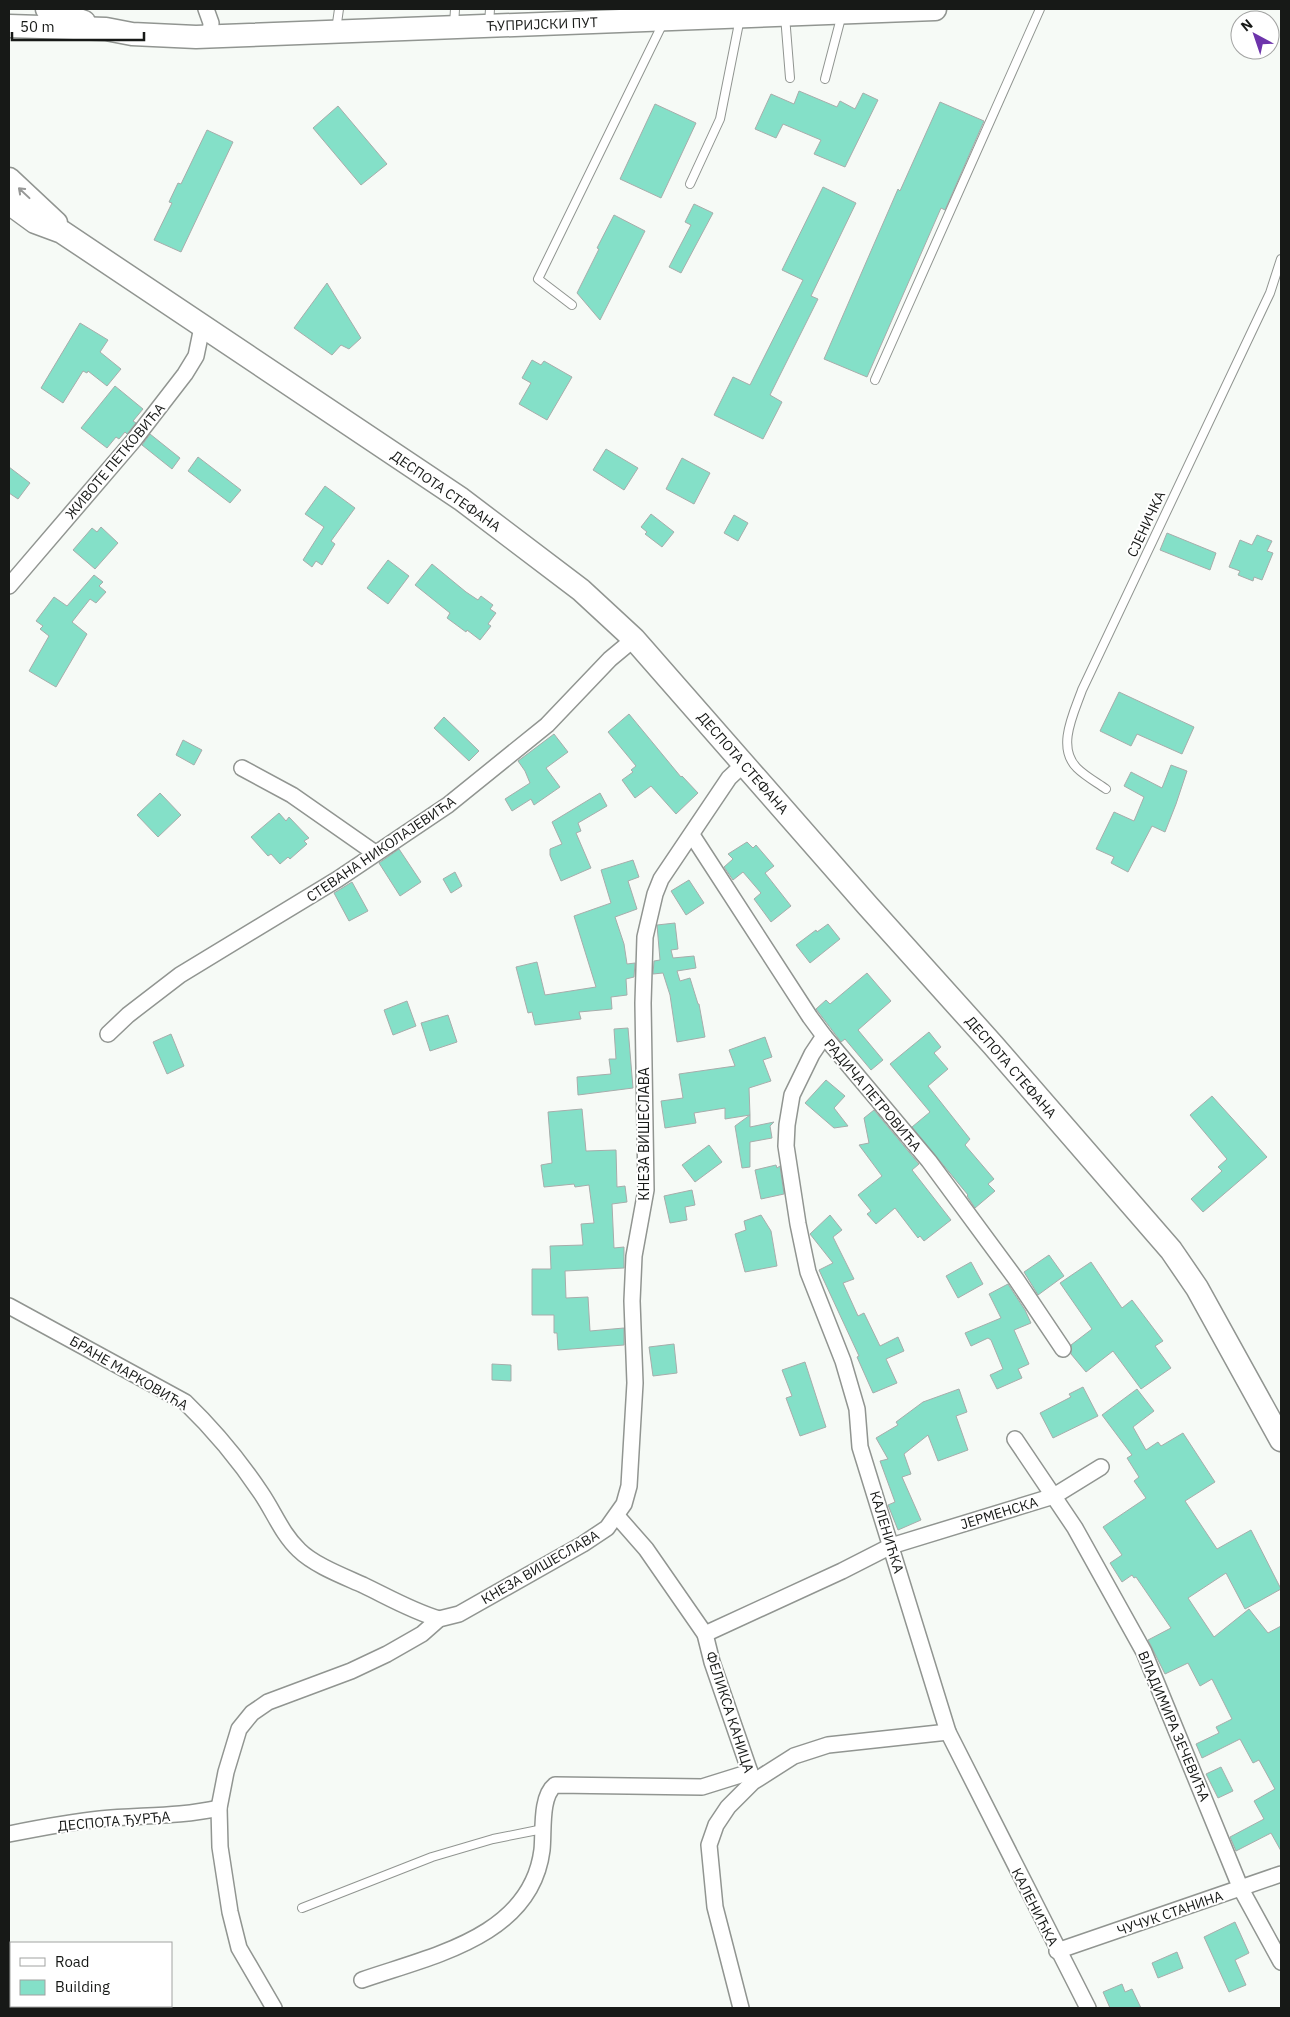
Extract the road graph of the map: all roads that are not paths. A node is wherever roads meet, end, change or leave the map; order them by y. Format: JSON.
{"nodes":[{"id":1,"x":47,"y":9,"type":"edge"},
{"id":2,"x":206,"y":9,"type":"edge"},
{"id":3,"x":339,"y":9,"type":"edge"},
{"id":4,"x":935,"y":9,"type":"edge"},
{"id":5,"x":1040,"y":9,"type":"edge"},
{"id":6,"x":886,"y":10,"type":"edge"},
{"id":7,"x":842,"y":12,"type":"junction"},
{"id":8,"x":775,"y":13,"type":"edge"},
{"id":9,"x":741,"y":16,"type":"junction"},
{"id":10,"x":489,"y":17,"type":"edge"},
{"id":11,"x":455,"y":18,"type":"edge"},
{"id":12,"x":665,"y":19,"type":"junction"},
{"id":13,"x":9,"y":26,"type":"edge"},
{"id":14,"x":106,"y":29,"type":"junction"},
{"id":15,"x":336,"y":32,"type":"junction"},
{"id":16,"x":210,"y":37,"type":"junction"},
{"id":17,"x":790,"y":78,"type":"dead end"},
{"id":18,"x":825,"y":79,"type":"dead end"},
{"id":19,"x":9,"y":179,"type":"edge"},
{"id":20,"x":690,"y":184,"type":"dead end"},
{"id":21,"x":9,"y":203,"type":"edge"},
{"id":22,"x":62,"y":232,"type":"junction"},
{"id":23,"x":1281,"y":260,"type":"edge"},
{"id":24,"x":572,"y":305,"type":"dead end"},
{"id":25,"x":202,"y":326,"type":"junction"},
{"id":26,"x":875,"y":380,"type":"dead end"},
{"id":27,"x":9,"y":586,"type":"edge"},
{"id":28,"x":634,"y":639,"type":"junction"},
{"id":29,"x":744,"y":764,"type":"junction"},
{"id":30,"x":242,"y":768,"type":"dead end"},
{"id":31,"x":1106,"y":789,"type":"dead end"},
{"id":32,"x":692,"y":835,"type":"junction"},
{"id":33,"x":375,"y":853,"type":"junction"},
{"id":34,"x":108,"y":1034,"type":"dead end"},
{"id":35,"x":824,"y":1036,"type":"junction"},
{"id":36,"x":9,"y":1306,"type":"edge"},
{"id":37,"x":1063,"y":1349,"type":"dead end"},
{"id":38,"x":1015,"y":1439,"type":"dead end"},
{"id":39,"x":1281,"y":1440,"type":"edge"},
{"id":40,"x":1101,"y":1467,"type":"dead end"},
{"id":41,"x":1054,"y":1496,"type":"junction"},
{"id":42,"x":616,"y":1516,"type":"junction"},
{"id":43,"x":891,"y":1546,"type":"junction"},
{"id":44,"x":439,"y":1619,"type":"junction"},
{"id":45,"x":705,"y":1634,"type":"junction"},
{"id":46,"x":948,"y":1732,"type":"junction"},
{"id":47,"x":752,"y":1777,"type":"junction"},
{"id":48,"x":219,"y":1808,"type":"junction"},
{"id":49,"x":543,"y":1829,"type":"junction"},
{"id":50,"x":9,"y":1834,"type":"edge"},
{"id":51,"x":1281,"y":1874,"type":"edge"},
{"id":52,"x":1241,"y":1889,"type":"junction"},
{"id":53,"x":302,"y":1908,"type":"dead end"},
{"id":54,"x":1058,"y":1951,"type":"junction"},
{"id":55,"x":1281,"y":1962,"type":"edge"},
{"id":56,"x":362,"y":1980,"type":"dead end"},
{"id":57,"x":274,"y":2008,"type":"edge"},
{"id":58,"x":741,"y":2008,"type":"edge"},
{"id":59,"x":1088,"y":2008,"type":"edge"}],
"edges":[{"from":1,"to":14,"type":"main road"},
{"from":2,"to":16,"type":"street"},
{"from":3,"to":15,"type":"lane"},
{"from":4,"to":6,"type":"main road","name":"ЋУПРИЈСКИ ПУТ"},
{"from":5,"to":26,"type":"lane"},
{"from":6,"to":7,"type":"main road","name":"ЋУПРИЈСКИ ПУТ"},
{"from":7,"to":8,"type":"main road","name":"ЋУПРИЈСКИ ПУТ"},
{"from":7,"to":18,"type":"lane"},
{"from":8,"to":9,"type":"main road","name":"ЋУПРИЈСКИ ПУТ"},
{"from":8,"to":17,"type":"lane"},
{"from":9,"to":12,"type":"main road","name":"ЋУПРИЈСКИ ПУТ"},
{"from":9,"to":20,"type":"lane"},
{"from":10,"to":11,"type":"main road","name":"ЋУПРИЈСКИ ПУТ"},
{"from":10,"to":12,"type":"main road","name":"ЋУПРИЈСКИ ПУТ"},
{"from":11,"to":15,"type":"main road","name":"ЋУПРИЈСКИ ПУТ"},
{"from":12,"to":24,"type":"lane"},
{"from":13,"to":14,"type":"main road"},
{"from":14,"to":16,"type":"main road","name":"ЋУПРИЈСКИ ПУТ"},
{"from":15,"to":16,"type":"main road","name":"ЋУПРИЈСКИ ПУТ"},
{"from":22,"to":19,"type":"main road","name":"ДЕСПОТА СТЕФАНА","one_way":true},
{"from":21,"to":22,"type":"main road","name":"ДЕСПОТА СТЕФАНА"},
{"from":22,"to":25,"type":"main road","name":"ДЕСПОТА СТЕФАНА"},
{"from":23,"to":31,"type":"lane","name":"СЈЕНИЧКА"},
{"from":25,"to":27,"type":"street","name":"ЖИВОТЕ ПЕТКОВИЋА"},
{"from":25,"to":28,"type":"main road","name":"ДЕСПОТА СТЕФАНА"},
{"from":28,"to":29,"type":"main road","name":"ДЕСПОТА СТЕФАНА"},
{"from":28,"to":33,"type":"street","name":"СТЕВАНА НИКОЛАЈЕВИЋА"},
{"from":29,"to":32,"type":"street","name":"КНЕЗА ВИШЕСЛАВА"},
{"from":29,"to":39,"type":"main road","name":"ДЕСПОТА СТЕФАНА"},
{"from":30,"to":33,"type":"street"},
{"from":32,"to":35,"type":"street","name":"РАДИЧА ПЕТРОВИЋА"},
{"from":32,"to":42,"type":"street","name":"КНЕЗА ВИШЕСЛАВА"},
{"from":33,"to":34,"type":"street","name":"СТЕВАНА НИКОЛАЈЕВИЋА"},
{"from":35,"to":37,"type":"street","name":"РАДИЧА ПЕТРОВИЋА"},
{"from":35,"to":43,"type":"street","name":"КАЛЕНИЋКА"},
{"from":36,"to":44,"type":"street","name":"БРАНЕ МАРКОВИЋА"},
{"from":38,"to":41,"type":"street","name":"ВЛАДИМИРА ЗЕЧЕВИЋА"},
{"from":40,"to":41,"type":"street","name":"ЈЕРМЕНСКА"},
{"from":41,"to":43,"type":"street","name":"ЈЕРМЕНСКА"},
{"from":41,"to":52,"type":"street","name":"ВЛАДИМИРА ЗЕЧЕВИЋА"},
{"from":42,"to":44,"type":"street","name":"КНЕЗА ВИШЕСЛАВА"},
{"from":42,"to":45,"type":"street","name":"ФЕЛИКСА КАНИЦА"},
{"from":43,"to":45,"type":"street","name":"ЈЕРМЕНСКА"},
{"from":43,"to":46,"type":"street","name":"КАЛЕНИЋКА"},
{"from":44,"to":48,"type":"street","name":"КНЕЗА ВИШЕСЛАВА"},
{"from":45,"to":47,"type":"street","name":"ФЕЛИКСА КАНИЦА"},
{"from":46,"to":47,"type":"street"},
{"from":46,"to":54,"type":"street","name":"КАЛЕНИЋКА"},
{"from":47,"to":49,"type":"street"},
{"from":47,"to":58,"type":"street","name":"ФЕЛИКСА КАНИЦА"},
{"from":48,"to":50,"type":"street","name":"ДЕСПОТА ЂУРЂА"},
{"from":48,"to":57,"type":"street","name":"КНЕЗА ВИШЕСЛАВА"},
{"from":49,"to":53,"type":"lane"},
{"from":49,"to":56,"type":"street"},
{"from":51,"to":52,"type":"street","name":"ЧУЧУК СТАНИНА"},
{"from":52,"to":54,"type":"street","name":"ЧУЧУК СТАНИНА"},
{"from":52,"to":55,"type":"street","name":"ВЛАДИМИРА ЗЕЧЕВИЋА"},
{"from":54,"to":59,"type":"street","name":"КАЛЕНИЋКА"}]}
